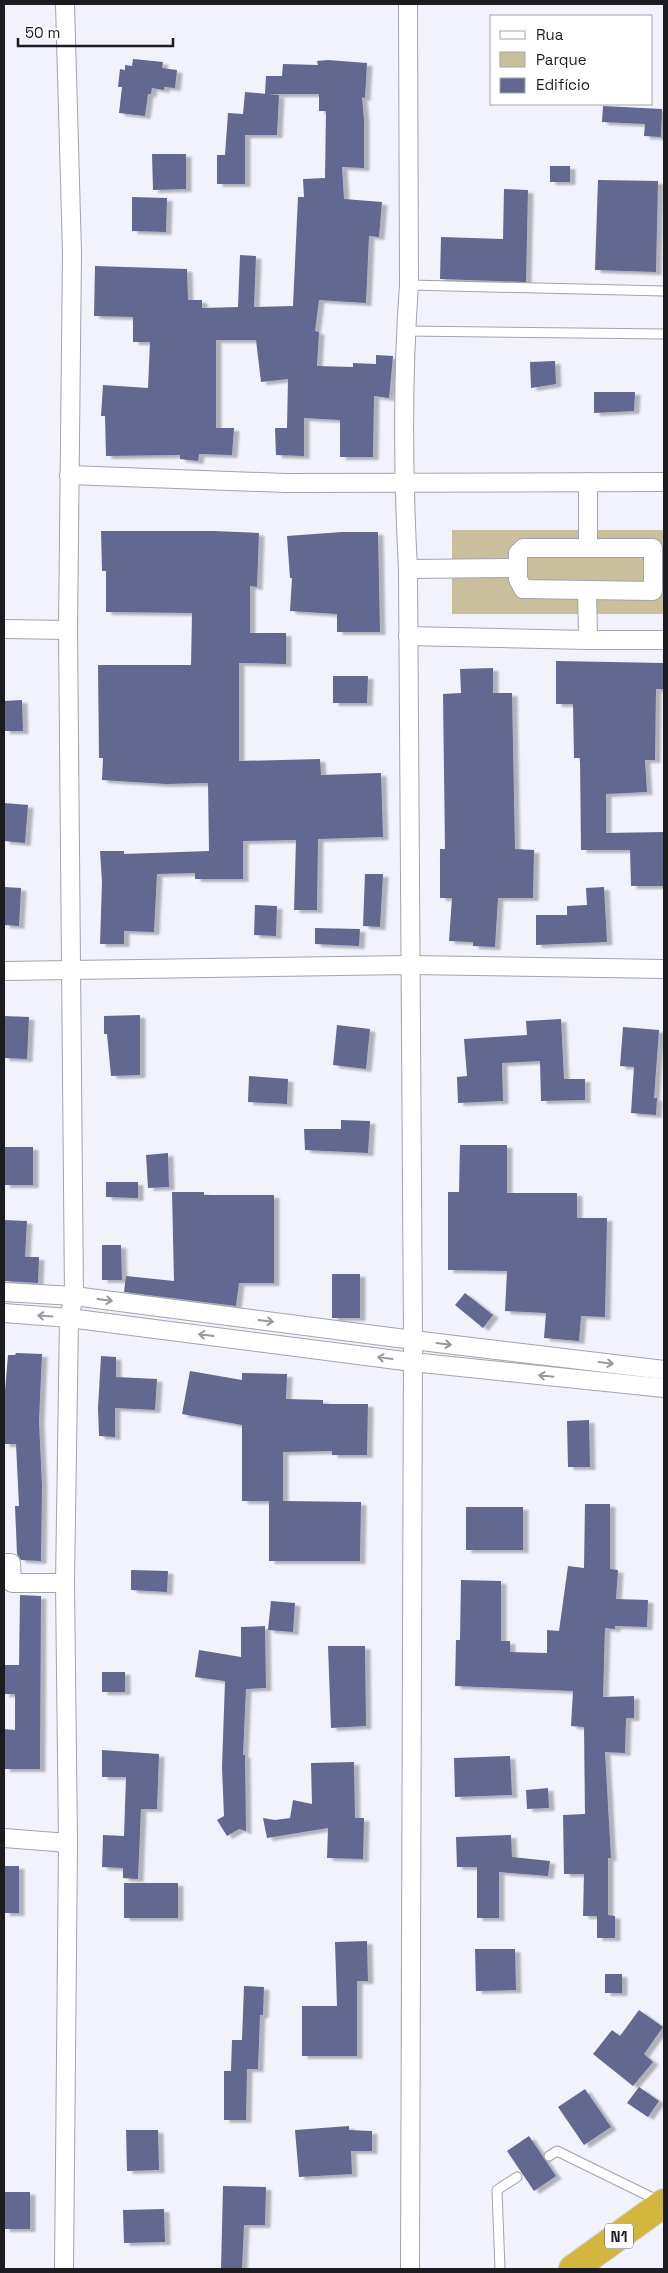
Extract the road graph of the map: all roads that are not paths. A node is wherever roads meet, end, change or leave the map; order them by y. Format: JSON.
{"nodes":[{"id":1,"x":65,"y":4,"type":"edge"},
{"id":2,"x":408,"y":4,"type":"edge"},
{"id":3,"x":409,"y":285,"type":"junction"},
{"id":4,"x":664,"y":292,"type":"edge"},
{"id":5,"x":406,"y":331,"type":"junction"},
{"id":6,"x":664,"y":334,"type":"edge"},
{"id":7,"x":69,"y":475,"type":"junction"},
{"id":8,"x":404,"y":481,"type":"junction"},
{"id":9,"x":588,"y":482,"type":"junction"},
{"id":10,"x":664,"y":482,"type":"edge"},
{"id":11,"x":588,"y":548,"type":"junction"},
{"id":12,"x":517,"y":568,"type":"junction"},
{"id":13,"x":408,"y":569,"type":"junction"},
{"id":14,"x":659,"y":572,"type":"edge"},
{"id":15,"x":588,"y":591,"type":"junction"},
{"id":16,"x":4,"y":629,"type":"edge"},
{"id":17,"x":68,"y":630,"type":"junction"},
{"id":18,"x":408,"y":636,"type":"junction"},
{"id":19,"x":588,"y":638,"type":"junction"},
{"id":20,"x":664,"y":640,"type":"edge"},
{"id":21,"x":409,"y":965,"type":"junction"},
{"id":22,"x":664,"y":969,"type":"edge"},
{"id":23,"x":70,"y":970,"type":"junction"},
{"id":24,"x":4,"y":971,"type":"edge"},
{"id":25,"x":4,"y":1292,"type":"edge"},
{"id":26,"x":74,"y":1296,"type":"junction"},
{"id":27,"x":4,"y":1313,"type":"edge"},
{"id":28,"x":69,"y":1318,"type":"junction"},
{"id":29,"x":413,"y":1340,"type":"junction"},
{"id":30,"x":412,"y":1362,"type":"junction"},
{"id":31,"x":664,"y":1370,"type":"edge"},
{"id":32,"x":664,"y":1388,"type":"edge"},
{"id":33,"x":4,"y":1563,"type":"edge"},
{"id":34,"x":65,"y":1583,"type":"junction"},
{"id":35,"x":4,"y":1838,"type":"edge"},
{"id":36,"x":68,"y":1843,"type":"junction"},
{"id":37,"x":548,"y":2156,"type":"dead end"},
{"id":38,"x":517,"y":2177,"type":"dead end"},
{"id":39,"x":664,"y":2203,"type":"edge"},
{"id":40,"x":64,"y":2269,"type":"edge"},
{"id":41,"x":410,"y":2269,"type":"edge"},
{"id":42,"x":500,"y":2269,"type":"edge"},
{"id":43,"x":573,"y":2269,"type":"edge"}],
"edges":[{"from":1,"to":7,"type":"street"},
{"from":2,"to":3,"type":"street"},
{"from":3,"to":4,"type":"lane"},
{"from":3,"to":5,"type":"street"},
{"from":5,"to":6,"type":"lane"},
{"from":5,"to":8,"type":"street"},
{"from":7,"to":8,"type":"street"},
{"from":7,"to":17,"type":"street"},
{"from":8,"to":9,"type":"street"},
{"from":8,"to":13,"type":"street"},
{"from":9,"to":10,"type":"street"},
{"from":9,"to":11,"type":"street"},
{"from":11,"to":12,"type":"street"},
{"from":11,"to":14,"type":"street"},
{"from":12,"to":13,"type":"street"},
{"from":12,"to":15,"type":"street"},
{"from":13,"to":18,"type":"street"},
{"from":14,"to":15,"type":"street"},
{"from":15,"to":19,"type":"street"},
{"from":16,"to":17,"type":"street"},
{"from":17,"to":23,"type":"street"},
{"from":18,"to":19,"type":"street"},
{"from":18,"to":21,"type":"street"},
{"from":19,"to":20,"type":"street"},
{"from":21,"to":22,"type":"street"},
{"from":21,"to":23,"type":"street"},
{"from":21,"to":29,"type":"street"},
{"from":23,"to":24,"type":"street"},
{"from":23,"to":26,"type":"street"},
{"from":25,"to":26,"type":"street"},
{"from":26,"to":28,"type":"street"},
{"from":26,"to":29,"type":"street","one_way":true},
{"from":28,"to":27,"type":"street","one_way":true},
{"from":30,"to":28,"type":"street","one_way":true},
{"from":28,"to":34,"type":"street"},
{"from":29,"to":30,"type":"street"},
{"from":29,"to":31,"type":"street","one_way":true},
{"from":32,"to":30,"type":"street","one_way":true},
{"from":30,"to":41,"type":"street"},
{"from":33,"to":34,"type":"street"},
{"from":34,"to":36,"type":"street"},
{"from":35,"to":36,"type":"street"},
{"from":36,"to":40,"type":"street"},
{"from":37,"to":39,"type":"lane"},
{"from":38,"to":42,"type":"lane"},
{"from":39,"to":43,"type":"highway","number":"N1"}]}
